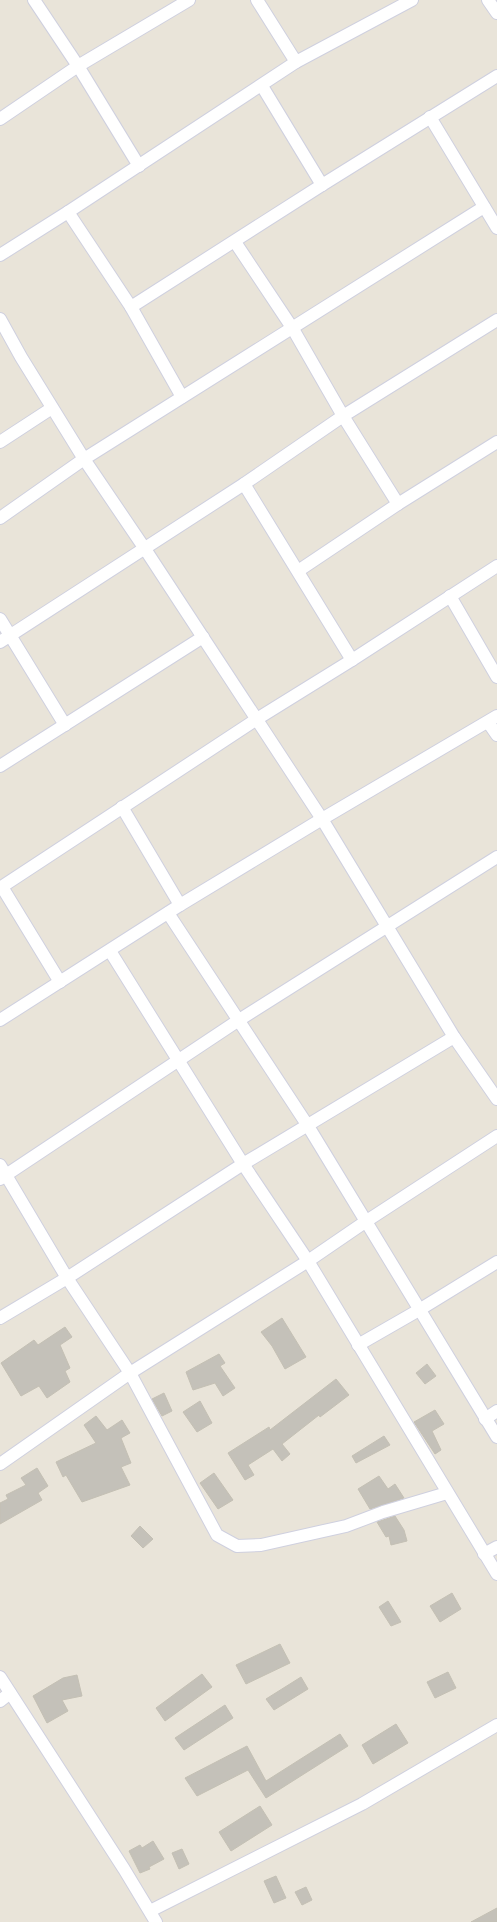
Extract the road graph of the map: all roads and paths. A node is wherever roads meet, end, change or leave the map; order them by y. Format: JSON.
{"nodes":[{"id":1,"x":34,"y":0,"type":"edge"},
{"id":2,"x":189,"y":0,"type":"edge"},
{"id":3,"x":257,"y":0,"type":"edge"},
{"id":4,"x":412,"y":0,"type":"edge"},
{"id":5,"x":488,"y":0,"type":"edge"},
{"id":6,"x":497,"y":13,"type":"edge"},
{"id":7,"x":296,"y":62,"type":"junction"},
{"id":8,"x":78,"y":66,"type":"junction"},
{"id":9,"x":497,"y":76,"type":"edge"},
{"id":10,"x":262,"y":86,"type":"junction"},
{"id":11,"x":430,"y":118,"type":"junction"},
{"id":12,"x":0,"y":119,"type":"edge"},
{"id":13,"x":139,"y":166,"type":"junction"},
{"id":14,"x":322,"y":185,"type":"junction"},
{"id":15,"x":484,"y":207,"type":"junction"},
{"id":16,"x":68,"y":212,"type":"junction"},
{"id":17,"x":497,"y":228,"type":"edge"},
{"id":18,"x":235,"y":242,"type":"junction"},
{"id":19,"x":0,"y":255,"type":"edge"},
{"id":20,"x":130,"y":307,"type":"junction"},
{"id":21,"x":0,"y":319,"type":"edge"},
{"id":22,"x":497,"y":320,"type":"edge"},
{"id":23,"x":293,"y":328,"type":"junction"},
{"id":24,"x":182,"y":397,"type":"junction"},
{"id":25,"x":52,"y":408,"type":"junction"},
{"id":26,"x":343,"y":416,"type":"junction"},
{"id":27,"x":0,"y":442,"type":"edge"},
{"id":28,"x":497,"y":442,"type":"edge"},
{"id":29,"x":84,"y":459,"type":"junction"},
{"id":30,"x":244,"y":484,"type":"junction"},
{"id":31,"x":398,"y":504,"type":"junction"},
{"id":32,"x":0,"y":518,"type":"edge"},
{"id":33,"x":146,"y":549,"type":"junction"},
{"id":34,"x":497,"y":566,"type":"edge"},
{"id":35,"x":298,"y":570,"type":"junction"},
{"id":36,"x":450,"y":596,"type":"junction"},
{"id":37,"x":0,"y":619,"type":"edge"},
{"id":38,"x":203,"y":637,"type":"junction"},
{"id":39,"x":5,"y":639,"type":"edge"},
{"id":40,"x":352,"y":660,"type":"junction"},
{"id":41,"x":497,"y":678,"type":"edge"},
{"id":42,"x":257,"y":719,"type":"junction"},
{"id":43,"x":493,"y":719,"type":"edge"},
{"id":44,"x":64,"y":725,"type":"junction"},
{"id":45,"x":497,"y":735,"type":"edge"},
{"id":46,"x":0,"y":766,"type":"edge"},
{"id":47,"x":122,"y":807,"type":"junction"},
{"id":48,"x":322,"y":819,"type":"junction"},
{"id":49,"x":497,"y":857,"type":"edge"},
{"id":50,"x":1,"y":887,"type":"edge"},
{"id":51,"x":180,"y":905,"type":"junction"},
{"id":52,"x":168,"y":913,"type":"junction"},
{"id":53,"x":387,"y":927,"type":"junction"},
{"id":54,"x":110,"y":951,"type":"junction"},
{"id":55,"x":60,"y":982,"type":"junction"},
{"id":56,"x":0,"y":1020,"type":"edge"},
{"id":57,"x":239,"y":1020,"type":"junction"},
{"id":58,"x":454,"y":1037,"type":"junction"},
{"id":59,"x":179,"y":1061,"type":"junction"},
{"id":60,"x":497,"y":1098,"type":"edge"},
{"id":61,"x":308,"y":1126,"type":"junction"},
{"id":62,"x":497,"y":1136,"type":"edge"},
{"id":63,"x":243,"y":1164,"type":"junction"},
{"id":64,"x":2,"y":1173,"type":"edge"},
{"id":65,"x":365,"y":1222,"type":"junction"},
{"id":66,"x":308,"y":1261,"type":"junction"},
{"id":67,"x":497,"y":1262,"type":"edge"},
{"id":68,"x":68,"y":1278,"type":"junction"},
{"id":69,"x":419,"y":1310,"type":"junction"},
{"id":70,"x":0,"y":1318,"type":"edge"},
{"id":71,"x":358,"y":1345,"type":"junction"},
{"id":72,"x":130,"y":1373,"type":"junction"},
{"id":73,"x":497,"y":1411,"type":"edge"},
{"id":74,"x":485,"y":1418,"type":"junction"},
{"id":75,"x":497,"y":1437,"type":"edge"},
{"id":76,"x":0,"y":1464,"type":"edge"},
{"id":77,"x":447,"y":1493,"type":"junction"},
{"id":78,"x":497,"y":1547,"type":"edge"},
{"id":79,"x":484,"y":1554,"type":"junction"},
{"id":80,"x":497,"y":1574,"type":"edge"},
{"id":81,"x":0,"y":1677,"type":"edge"},
{"id":82,"x":10,"y":1693,"type":"junction"},
{"id":83,"x":0,"y":1702,"type":"edge"},
{"id":84,"x":497,"y":1725,"type":"edge"},
{"id":85,"x":150,"y":1911,"type":"junction"},
{"id":86,"x":156,"y":1922,"type":"edge"}],
"edges":[{"from":1,"to":8,"type":"street"},
{"from":2,"to":8,"type":"street"},
{"from":3,"to":7,"type":"street"},
{"from":4,"to":7,"type":"street"},
{"from":5,"to":6,"type":"street"},
{"from":7,"to":10,"type":"street"},
{"from":8,"to":12,"type":"street"},
{"from":8,"to":13,"type":"street"},
{"from":9,"to":11,"type":"street"},
{"from":10,"to":13,"type":"street"},
{"from":10,"to":14,"type":"street"},
{"from":11,"to":14,"type":"street"},
{"from":11,"to":15,"type":"street"},
{"from":13,"to":16,"type":"street"},
{"from":14,"to":18,"type":"street"},
{"from":15,"to":17,"type":"street"},
{"from":15,"to":23,"type":"street"},
{"from":16,"to":19,"type":"street"},
{"from":16,"to":20,"type":"street"},
{"from":18,"to":20,"type":"street"},
{"from":18,"to":23,"type":"street"},
{"from":20,"to":24,"type":"street"},
{"from":21,"to":25,"type":"street"},
{"from":22,"to":26,"type":"street"},
{"from":23,"to":24,"type":"street"},
{"from":23,"to":26,"type":"street"},
{"from":24,"to":29,"type":"street"},
{"from":25,"to":27,"type":"street"},
{"from":25,"to":29,"type":"street"},
{"from":26,"to":30,"type":"street"},
{"from":26,"to":31,"type":"street"},
{"from":28,"to":31,"type":"street"},
{"from":29,"to":32,"type":"street"},
{"from":29,"to":33,"type":"street"},
{"from":30,"to":33,"type":"street"},
{"from":30,"to":35,"type":"street"},
{"from":31,"to":35,"type":"street"},
{"from":33,"to":38,"type":"street"},
{"from":33,"to":39,"type":"street"},
{"from":34,"to":36,"type":"street"},
{"from":35,"to":40,"type":"street"},
{"from":36,"to":40,"type":"street"},
{"from":36,"to":41,"type":"street"},
{"from":37,"to":39,"type":"street"},
{"from":38,"to":42,"type":"street"},
{"from":38,"to":44,"type":"street"},
{"from":39,"to":44,"type":"street"},
{"from":40,"to":42,"type":"street"},
{"from":42,"to":47,"type":"street"},
{"from":42,"to":48,"type":"street"},
{"from":43,"to":45,"type":"street"},
{"from":43,"to":48,"type":"street"},
{"from":44,"to":46,"type":"street"},
{"from":47,"to":50,"type":"street"},
{"from":47,"to":51,"type":"street"},
{"from":48,"to":51,"type":"street"},
{"from":48,"to":53,"type":"street"},
{"from":49,"to":53,"type":"street"},
{"from":50,"to":55,"type":"street"},
{"from":51,"to":52,"type":"street"},
{"from":52,"to":54,"type":"street"},
{"from":52,"to":57,"type":"street"},
{"from":53,"to":57,"type":"street"},
{"from":53,"to":58,"type":"street"},
{"from":54,"to":55,"type":"street"},
{"from":54,"to":59,"type":"street"},
{"from":55,"to":56,"type":"street"},
{"from":57,"to":59,"type":"street"},
{"from":57,"to":61,"type":"street"},
{"from":58,"to":60,"type":"street"},
{"from":58,"to":61,"type":"street"},
{"from":59,"to":63,"type":"street"},
{"from":59,"to":64,"type":"street"},
{"from":61,"to":63,"type":"street"},
{"from":61,"to":65,"type":"street"},
{"from":62,"to":65,"type":"street"},
{"from":63,"to":66,"type":"street"},
{"from":63,"to":68,"type":"street"},
{"from":64,"to":68,"type":"street"},
{"from":65,"to":66,"type":"street"},
{"from":65,"to":69,"type":"street"},
{"from":66,"to":71,"type":"street"},
{"from":66,"to":72,"type":"street"},
{"from":67,"to":69,"type":"street"},
{"from":68,"to":70,"type":"street"},
{"from":68,"to":72,"type":"street"},
{"from":69,"to":71,"type":"street"},
{"from":69,"to":74,"type":"street"},
{"from":71,"to":77,"type":"street"},
{"from":72,"to":76,"type":"street"},
{"from":72,"to":77,"type":"street"},
{"from":73,"to":74,"type":"street"},
{"from":74,"to":75,"type":"street"},
{"from":77,"to":79,"type":"street"},
{"from":78,"to":79,"type":"street"},
{"from":79,"to":80,"type":"street"},
{"from":81,"to":82,"type":"street"},
{"from":82,"to":83,"type":"street"},
{"from":82,"to":85,"type":"street"},
{"from":84,"to":85,"type":"street"},
{"from":85,"to":86,"type":"street"}]}
